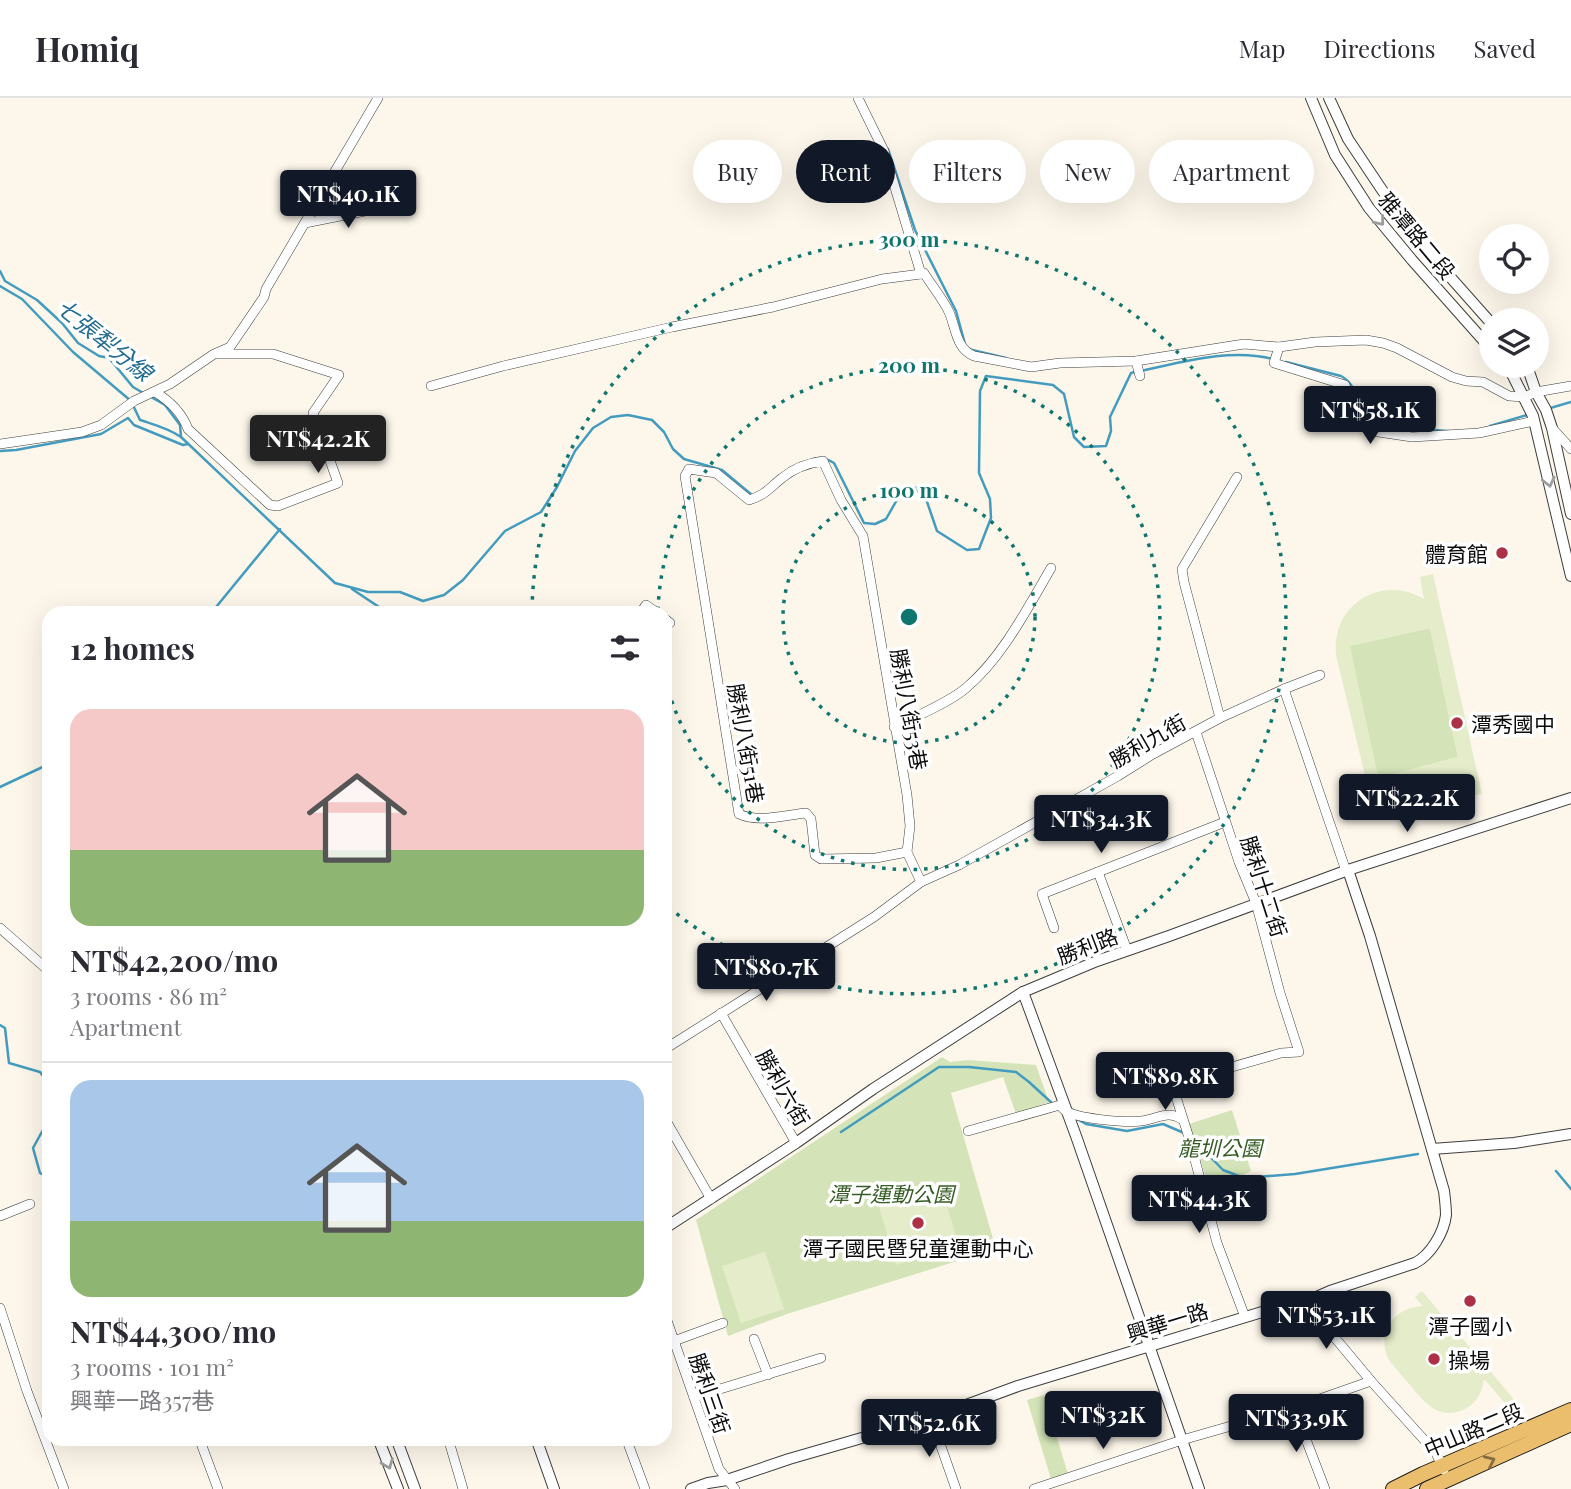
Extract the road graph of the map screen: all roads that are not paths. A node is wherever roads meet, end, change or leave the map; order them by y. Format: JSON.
{"nodes":[{"id":1,"x":378,"y":98,"type":"edge"},
{"id":2,"x":858,"y":98,"type":"edge"},
{"id":3,"x":1311,"y":98,"type":"edge"},
{"id":4,"x":1329,"y":98,"type":"edge"},
{"id":5,"x":385,"y":207,"type":"dead end"},
{"id":6,"x":305,"y":223,"type":"junction"},
{"id":7,"x":921,"y":274,"type":"junction"},
{"id":8,"x":1479,"y":309,"type":"edge"},
{"id":9,"x":1479,"y":335,"type":"edge"},
{"id":10,"x":1279,"y":347,"type":"junction"},
{"id":11,"x":214,"y":354,"type":"junction"},
{"id":12,"x":1136,"y":361,"type":"junction"},
{"id":13,"x":1140,"y":376,"type":"dead end"},
{"id":14,"x":1514,"y":378,"type":"edge"},
{"id":15,"x":1532,"y":378,"type":"edge"},
{"id":16,"x":431,"y":386,"type":"dead end"},
{"id":17,"x":1571,"y":386,"type":"edge"},
{"id":18,"x":155,"y":392,"type":"junction"},
{"id":19,"x":1538,"y":396,"type":"junction"},
{"id":20,"x":1524,"y":397,"type":"junction"},
{"id":21,"x":1532,"y":415,"type":"junction"},
{"id":22,"x":1552,"y":428,"type":"junction"},
{"id":23,"x":0,"y":444,"type":"edge"},
{"id":24,"x":1571,"y":449,"type":"edge"},
{"id":25,"x":685,"y":476,"type":"joint"},
{"id":26,"x":1237,"y":478,"type":"dead end"},
{"id":27,"x":1571,"y":514,"type":"edge"},
{"id":28,"x":1051,"y":569,"type":"dead end"},
{"id":29,"x":1571,"y":576,"type":"edge"},
{"id":30,"x":1320,"y":675,"type":"dead end"},
{"id":31,"x":1284,"y":689,"type":"junction"},
{"id":32,"x":1220,"y":718,"type":"junction"},
{"id":33,"x":894,"y":727,"type":"junction"},
{"id":34,"x":1196,"y":732,"type":"junction"},
{"id":35,"x":1571,"y":798,"type":"edge"},
{"id":36,"x":1225,"y":822,"type":"junction"},
{"id":37,"x":907,"y":852,"type":"junction"},
{"id":38,"x":1348,"y":870,"type":"junction"},
{"id":39,"x":1098,"y":872,"type":"junction"},
{"id":40,"x":921,"y":882,"type":"junction"},
{"id":41,"x":1256,"y":903,"type":"junction"},
{"id":42,"x":0,"y":928,"type":"edge"},
{"id":43,"x":1054,"y":928,"type":"dead end"},
{"id":44,"x":1127,"y":950,"type":"junction"},
{"id":45,"x":42,"y":965,"type":"edge"},
{"id":46,"x":1023,"y":992,"type":"junction"},
{"id":47,"x":721,"y":1013,"type":"junction"},
{"id":48,"x":672,"y":1044,"type":"edge"},
{"id":49,"x":1061,"y":1111,"type":"junction"},
{"id":50,"x":1183,"y":1120,"type":"junction"},
{"id":51,"x":672,"y":1131,"type":"edge"},
{"id":52,"x":968,"y":1131,"type":"dead end"},
{"id":53,"x":1571,"y":1134,"type":"edge"},
{"id":54,"x":796,"y":1143,"type":"junction"},
{"id":55,"x":1432,"y":1149,"type":"junction"},
{"id":56,"x":710,"y":1199,"type":"junction"},
{"id":57,"x":30,"y":1204,"type":"dead end"},
{"id":58,"x":0,"y":1216,"type":"edge"},
{"id":59,"x":672,"y":1223,"type":"edge"},
{"id":60,"x":1305,"y":1302,"type":"junction"},
{"id":61,"x":0,"y":1308,"type":"edge"},
{"id":62,"x":1245,"y":1317,"type":"junction"},
{"id":63,"x":723,"y":1323,"type":"dead end"},
{"id":64,"x":672,"y":1335,"type":"edge"},
{"id":65,"x":754,"y":1339,"type":"dead end"},
{"id":66,"x":674,"y":1341,"type":"junction"},
{"id":67,"x":1150,"y":1347,"type":"junction"},
{"id":68,"x":821,"y":1358,"type":"dead end"},
{"id":69,"x":768,"y":1375,"type":"junction"},
{"id":70,"x":1371,"y":1381,"type":"junction"},
{"id":71,"x":694,"y":1397,"type":"junction"},
{"id":72,"x":1293,"y":1408,"type":"junction"},
{"id":73,"x":1571,"y":1410,"type":"edge"},
{"id":74,"x":931,"y":1418,"type":"junction"},
{"id":75,"x":1571,"y":1424,"type":"edge"},
{"id":76,"x":42,"y":1430,"type":"edge"},
{"id":77,"x":1182,"y":1440,"type":"junction"},
{"id":78,"x":48,"y":1446,"type":"edge"},
{"id":79,"x":202,"y":1446,"type":"edge"},
{"id":80,"x":381,"y":1446,"type":"edge"},
{"id":81,"x":399,"y":1446,"type":"edge"},
{"id":82,"x":450,"y":1446,"type":"edge"},
{"id":83,"x":539,"y":1446,"type":"edge"},
{"id":84,"x":629,"y":1446,"type":"edge"},
{"id":85,"x":1446,"y":1473,"type":"junction"},
{"id":86,"x":731,"y":1485,"type":"edge"},
{"id":87,"x":65,"y":1489,"type":"edge"},
{"id":88,"x":218,"y":1489,"type":"edge"},
{"id":89,"x":398,"y":1489,"type":"edge"},
{"id":90,"x":415,"y":1489,"type":"edge"},
{"id":91,"x":463,"y":1489,"type":"edge"},
{"id":92,"x":554,"y":1489,"type":"edge"},
{"id":93,"x":645,"y":1489,"type":"edge"},
{"id":94,"x":691,"y":1489,"type":"edge"},
{"id":95,"x":956,"y":1489,"type":"edge"},
{"id":96,"x":1034,"y":1489,"type":"edge"},
{"id":97,"x":1199,"y":1489,"type":"edge"},
{"id":98,"x":1325,"y":1489,"type":"edge"},
{"id":99,"x":1393,"y":1489,"type":"edge"},
{"id":100,"x":1427,"y":1489,"type":"edge"}],
"edges":[{"from":1,"to":6,"type":"street"},
{"from":2,"to":7,"type":"street"},
{"from":3,"to":9,"type":"street","name":"雅潭路二段","one_way":true},
{"from":4,"to":8,"type":"street","name":"雅潭路二段"},
{"from":5,"to":6,"type":"street"},
{"from":6,"to":11,"type":"street"},
{"from":7,"to":12,"type":"street"},
{"from":7,"to":16,"type":"street"},
{"from":10,"to":12,"type":"street"},
{"from":10,"to":20,"type":"street"},
{"from":10,"to":21,"type":"street"},
{"from":11,"to":18,"type":"street"},
{"from":11,"to":18,"type":"street"},
{"from":12,"to":13,"type":"street"},
{"from":14,"to":20,"type":"street"},
{"from":15,"to":19,"type":"street"},
{"from":17,"to":19,"type":"street"},
{"from":18,"to":23,"type":"street"},
{"from":19,"to":20,"type":"street"},
{"from":19,"to":22,"type":"street"},
{"from":20,"to":21,"type":"street"},
{"from":21,"to":29,"type":"street","one_way":true},
{"from":22,"to":24,"type":"street"},
{"from":22,"to":27,"type":"street"},
{"from":25,"to":33,"type":"street","name":"勝利八街53巷"},
{"from":25,"to":37,"type":"street","name":"勝利八街51巷"},
{"from":26,"to":32,"type":"street"},
{"from":28,"to":33,"type":"street"},
{"from":30,"to":31,"type":"street","name":"勝利九街"},
{"from":31,"to":32,"type":"street","name":"勝利九街"},
{"from":31,"to":38,"type":"street"},
{"from":32,"to":34,"type":"street","name":"勝利九街"},
{"from":33,"to":37,"type":"street","name":"勝利八街53巷"},
{"from":34,"to":36,"type":"street","name":"勝利十二街"},
{"from":34,"to":40,"type":"street","name":"勝利九街"},
{"from":35,"to":38,"type":"street","name":"勝利路"},
{"from":36,"to":39,"type":"street"},
{"from":36,"to":41,"type":"street","name":"勝利十二街"},
{"from":37,"to":40,"type":"street","name":"勝利八街53巷"},
{"from":38,"to":41,"type":"street","name":"勝利路"},
{"from":38,"to":55,"type":"street","name":"興華一路"},
{"from":39,"to":43,"type":"street"},
{"from":39,"to":44,"type":"street"},
{"from":40,"to":47,"type":"street","name":"勝利九街"},
{"from":41,"to":44,"type":"street","name":"勝利路"},
{"from":41,"to":50,"type":"street","name":"勝利十二街"},
{"from":42,"to":45,"type":"street"},
{"from":44,"to":46,"type":"street","name":"勝利路"},
{"from":46,"to":49,"type":"street"},
{"from":46,"to":54,"type":"street","name":"勝利路"},
{"from":47,"to":48,"type":"street"},
{"from":47,"to":54,"type":"street","name":"勝利六街"},
{"from":49,"to":50,"type":"street"},
{"from":49,"to":52,"type":"street"},
{"from":49,"to":67,"type":"street"},
{"from":50,"to":62,"type":"street"},
{"from":51,"to":56,"type":"street"},
{"from":53,"to":55,"type":"street"},
{"from":54,"to":56,"type":"street","name":"勝利路"},
{"from":55,"to":60,"type":"street","name":"興華一路"},
{"from":56,"to":59,"type":"street","name":"勝利路"},
{"from":57,"to":58,"type":"street"},
{"from":60,"to":62,"type":"street","name":"興華一路"},
{"from":60,"to":70,"type":"street"},
{"from":61,"to":76,"type":"street"},
{"from":62,"to":67,"type":"street","name":"興華一路"},
{"from":63,"to":66,"type":"street"},
{"from":64,"to":66,"type":"street","name":"勝利三街"},
{"from":65,"to":69,"type":"street"},
{"from":66,"to":71,"type":"street","name":"勝利三街"},
{"from":67,"to":74,"type":"street","name":"興華一路"},
{"from":67,"to":77,"type":"street"},
{"from":68,"to":69,"type":"street"},
{"from":69,"to":71,"type":"street"},
{"from":70,"to":72,"type":"street"},
{"from":70,"to":85,"type":"street"},
{"from":71,"to":86,"type":"street","name":"勝利三街"},
{"from":72,"to":77,"type":"street"},
{"from":72,"to":98,"type":"street"},
{"from":73,"to":85,"type":"main road","name":"中山路二段"},
{"from":74,"to":86,"type":"street","name":"興華一路"},
{"from":74,"to":95,"type":"street"},
{"from":85,"to":75,"type":"main road","name":"中山路二段","one_way":true},
{"from":77,"to":96,"type":"street"},
{"from":77,"to":97,"type":"street"},
{"from":78,"to":87,"type":"street"},
{"from":79,"to":88,"type":"street"},
{"from":80,"to":89,"type":"street","one_way":true},
{"from":81,"to":90,"type":"street"},
{"from":82,"to":91,"type":"street"},
{"from":83,"to":92,"type":"street"},
{"from":84,"to":93,"type":"street"},
{"from":85,"to":99,"type":"main road","name":"中山路二段"},
{"from":85,"to":100,"type":"main road","name":"中山路二段"},
{"from":86,"to":94,"type":"street","name":"興華一路"}]}
